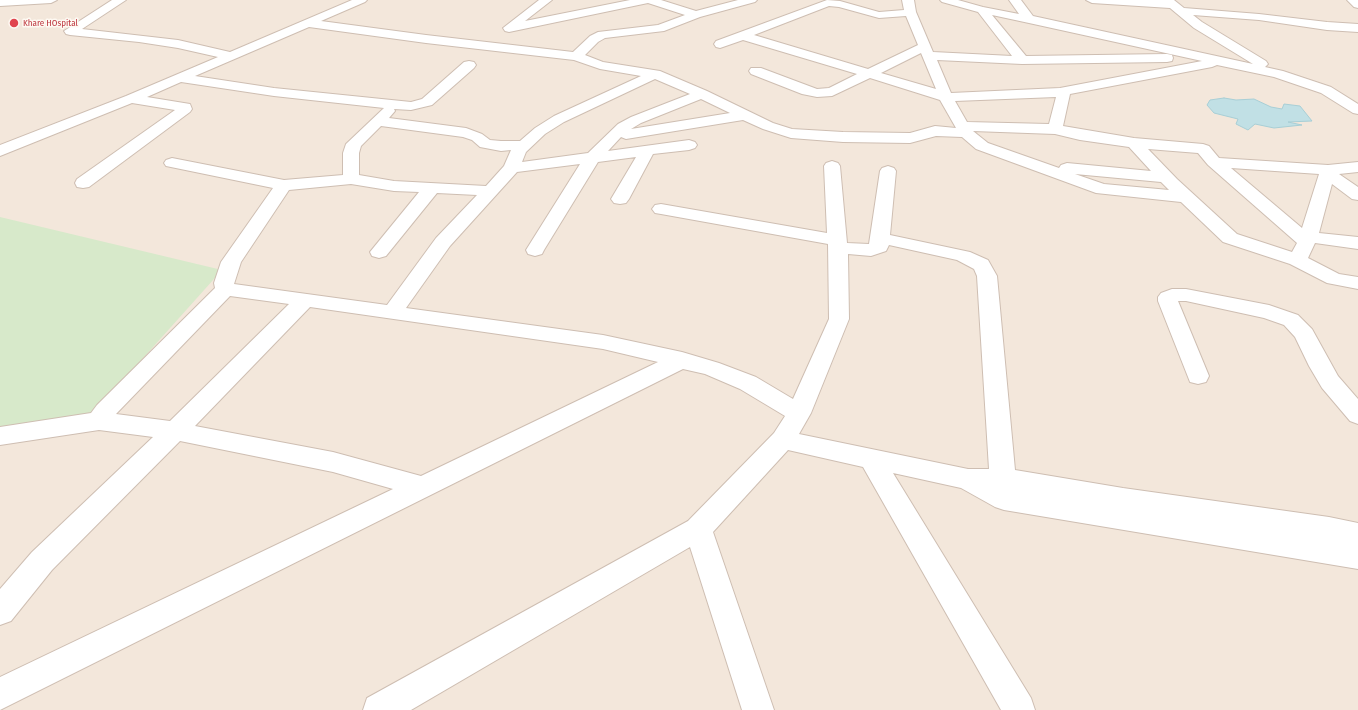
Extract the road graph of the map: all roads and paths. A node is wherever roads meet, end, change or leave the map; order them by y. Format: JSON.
{"nodes":[{"id":1,"x":51,"y":0,"type":"edge"},
{"id":2,"x":120,"y":0,"type":"edge"},
{"id":3,"x":361,"y":0,"type":"edge"},
{"id":4,"x":546,"y":0,"type":"edge"},
{"id":5,"x":646,"y":0,"type":"edge"},
{"id":6,"x":650,"y":0,"type":"edge"},
{"id":7,"x":751,"y":0,"type":"edge"},
{"id":8,"x":946,"y":0,"type":"edge"},
{"id":9,"x":1014,"y":0,"type":"edge"},
{"id":10,"x":1092,"y":0,"type":"edge"},
{"id":11,"x":1353,"y":0,"type":"edge"},
{"id":12,"x":0,"y":3,"type":"edge"},
{"id":13,"x":1173,"y":5,"type":"edge"},
{"id":14,"x":1358,"y":5,"type":"edge"},
{"id":15,"x":909,"y":6,"type":"edge"},
{"id":16,"x":982,"y":10,"type":"junction"},
{"id":17,"x":696,"y":15,"type":"junction"},
{"id":18,"x":1029,"y":19,"type":"junction"},
{"id":19,"x":308,"y":23,"type":"junction"},
{"id":20,"x":1060,"y":26,"type":"junction"},
{"id":21,"x":509,"y":28,"type":"junction"},
{"id":22,"x":1358,"y":28,"type":"edge"},
{"id":23,"x":741,"y":35,"type":"junction"},
{"id":24,"x":1122,"y":40,"type":"junction"},
{"id":25,"x":720,"y":44,"type":"dead end"},
{"id":26,"x":484,"y":45,"type":"junction"},
{"id":27,"x":927,"y":51,"type":"junction"},
{"id":28,"x":231,"y":56,"type":"junction"},
{"id":29,"x":576,"y":56,"type":"junction"},
{"id":30,"x":1204,"y":58,"type":"junction"},
{"id":31,"x":1097,"y":59,"type":"junction"},
{"id":32,"x":1138,"y":59,"type":"junction"},
{"id":33,"x":1022,"y":60,"type":"junction"},
{"id":34,"x":1220,"y":61,"type":"junction"},
{"id":35,"x":469,"y":66,"type":"dead end"},
{"id":36,"x":756,"y":71,"type":"dead end"},
{"id":37,"x":655,"y":74,"type":"junction"},
{"id":38,"x":866,"y":74,"type":"junction"},
{"id":39,"x":1278,"y":74,"type":"junction"},
{"id":40,"x":180,"y":78,"type":"junction"},
{"id":41,"x":1061,"y":92,"type":"junction"},
{"id":42,"x":1330,"y":93,"type":"junction"},
{"id":43,"x":1358,"y":93,"type":"edge"},
{"id":44,"x":702,"y":94,"type":"junction"},
{"id":45,"x":946,"y":97,"type":"junction"},
{"id":46,"x":131,"y":99,"type":"junction"},
{"id":47,"x":395,"y":105,"type":"junction"},
{"id":48,"x":1358,"y":110,"type":"edge"},
{"id":49,"x":745,"y":115,"type":"junction"},
{"id":50,"x":378,"y":121,"type":"junction"},
{"id":51,"x":1024,"y":128,"type":"junction"},
{"id":52,"x":1055,"y":128,"type":"junction"},
{"id":53,"x":964,"y":129,"type":"junction"},
{"id":54,"x":613,"y":136,"type":"junction"},
{"id":55,"x":1134,"y":142,"type":"junction"},
{"id":56,"x":525,"y":145,"type":"junction"},
{"id":57,"x":690,"y":145,"type":"dead end"},
{"id":58,"x":648,"y":150,"type":"junction"},
{"id":59,"x":0,"y":151,"type":"edge"},
{"id":60,"x":592,"y":158,"type":"junction"},
{"id":61,"x":1020,"y":158,"type":"junction"},
{"id":62,"x":1214,"y":162,"type":"junction"},
{"id":63,"x":172,"y":163,"type":"dead end"},
{"id":64,"x":1039,"y":165,"type":"junction"},
{"id":65,"x":832,"y":166,"type":"dead end"},
{"id":66,"x":1358,"y":167,"type":"edge"},
{"id":67,"x":512,"y":168,"type":"junction"},
{"id":68,"x":888,"y":171,"type":"dead end"},
{"id":69,"x":1328,"y":172,"type":"junction"},
{"id":70,"x":1165,"y":177,"type":"junction"},
{"id":71,"x":351,"y":179,"type":"junction"},
{"id":72,"x":83,"y":183,"type":"dead end"},
{"id":73,"x":284,"y":185,"type":"junction"},
{"id":74,"x":432,"y":188,"type":"junction"},
{"id":75,"x":491,"y":191,"type":"junction"},
{"id":76,"x":1358,"y":195,"type":"edge"},
{"id":77,"x":1186,"y":197,"type":"junction"},
{"id":78,"x":620,"y":199,"type":"dead end"},
{"id":79,"x":661,"y":209,"type":"dead end"},
{"id":80,"x":880,"y":238,"type":"junction"},
{"id":81,"x":1307,"y":239,"type":"junction"},
{"id":82,"x":1358,"y":243,"type":"edge"},
{"id":83,"x":837,"y":244,"type":"junction"},
{"id":84,"x":535,"y":250,"type":"dead end"},
{"id":85,"x":379,"y":252,"type":"dead end"},
{"id":86,"x":1297,"y":260,"type":"junction"},
{"id":87,"x":1358,"y":283,"type":"edge"},
{"id":88,"x":225,"y":289,"type":"junction"},
{"id":89,"x":304,"y":301,"type":"junction"},
{"id":90,"x":392,"y":313,"type":"junction"},
{"id":91,"x":682,"y":360,"type":"junction"},
{"id":92,"x":1198,"y":376,"type":"dead end"},
{"id":93,"x":799,"y":413,"type":"junction"},
{"id":94,"x":1358,"y":415,"type":"edge"},
{"id":95,"x":99,"y":421,"type":"junction"},
{"id":96,"x":174,"y":431,"type":"junction"},
{"id":97,"x":0,"y":436,"type":"edge"},
{"id":98,"x":783,"y":440,"type":"junction"},
{"id":99,"x":872,"y":460,"type":"junction"},
{"id":100,"x":424,"y":486,"type":"junction"},
{"id":101,"x":1004,"y":489,"type":"junction"},
{"id":102,"x":698,"y":528,"type":"junction"},
{"id":103,"x":1358,"y":535,"type":"edge"},
{"id":104,"x":1358,"y":557,"type":"edge"},
{"id":105,"x":0,"y":611,"type":"edge"},
{"id":106,"x":0,"y":694,"type":"edge"},
{"id":107,"x":379,"y":710,"type":"edge"},
{"id":108,"x":758,"y":710,"type":"edge"},
{"id":109,"x":1019,"y":710,"type":"edge"}],
"edges":[{"from":1,"to":12,"type":"street"},
{"from":2,"to":28,"type":"street"},
{"from":3,"to":19,"type":"street"},
{"from":4,"to":21,"type":"street"},
{"from":5,"to":21,"type":"street"},
{"from":6,"to":17,"type":"street"},
{"from":7,"to":17,"type":"street"},
{"from":8,"to":16,"type":"street"},
{"from":9,"to":18,"type":"street"},
{"from":10,"to":13,"type":"street"},
{"from":11,"to":14,"type":"street"},
{"from":13,"to":22,"type":"street"},
{"from":13,"to":39,"type":"street"},
{"from":15,"to":23,"type":"street"},
{"from":15,"to":27,"type":"street"},
{"from":16,"to":18,"type":"street"},
{"from":16,"to":33,"type":"street"},
{"from":17,"to":29,"type":"street"},
{"from":18,"to":20,"type":"street"},
{"from":19,"to":26,"type":"street"},
{"from":19,"to":28,"type":"street"},
{"from":20,"to":24,"type":"street"},
{"from":20,"to":31,"type":"street"},
{"from":21,"to":26,"type":"street"},
{"from":23,"to":25,"type":"street"},
{"from":23,"to":38,"type":"street"},
{"from":24,"to":30,"type":"street"},
{"from":24,"to":32,"type":"street"},
{"from":26,"to":29,"type":"street"},
{"from":27,"to":33,"type":"street"},
{"from":27,"to":38,"type":"street"},
{"from":27,"to":45,"type":"street"},
{"from":28,"to":40,"type":"street"},
{"from":29,"to":37,"type":"street"},
{"from":30,"to":32,"type":"street"},
{"from":30,"to":34,"type":"street"},
{"from":31,"to":32,"type":"street"},
{"from":31,"to":33,"type":"street"},
{"from":34,"to":39,"type":"street"},
{"from":34,"to":41,"type":"street"},
{"from":35,"to":47,"type":"street"},
{"from":36,"to":38,"type":"street"},
{"from":37,"to":44,"type":"street"},
{"from":37,"to":56,"type":"street"},
{"from":38,"to":45,"type":"street"},
{"from":39,"to":42,"type":"street"},
{"from":40,"to":46,"type":"street"},
{"from":40,"to":47,"type":"street"},
{"from":41,"to":45,"type":"street"},
{"from":41,"to":52,"type":"street"},
{"from":42,"to":43,"type":"street"},
{"from":42,"to":48,"type":"street"},
{"from":44,"to":49,"type":"street"},
{"from":44,"to":54,"type":"street"},
{"from":45,"to":53,"type":"street"},
{"from":46,"to":59,"type":"street"},
{"from":46,"to":72,"type":"street"},
{"from":47,"to":50,"type":"street"},
{"from":49,"to":53,"type":"street"},
{"from":49,"to":54,"type":"street"},
{"from":50,"to":56,"type":"street"},
{"from":50,"to":71,"type":"street"},
{"from":51,"to":52,"type":"street"},
{"from":51,"to":53,"type":"street"},
{"from":51,"to":61,"type":"street"},
{"from":52,"to":55,"type":"street"},
{"from":53,"to":61,"type":"street"},
{"from":54,"to":60,"type":"street"},
{"from":55,"to":62,"type":"street"},
{"from":55,"to":70,"type":"street"},
{"from":56,"to":67,"type":"street"},
{"from":57,"to":58,"type":"street"},
{"from":58,"to":60,"type":"street"},
{"from":58,"to":78,"type":"street"},
{"from":60,"to":67,"type":"street"},
{"from":60,"to":84,"type":"street"},
{"from":61,"to":64,"type":"street"},
{"from":62,"to":69,"type":"street"},
{"from":62,"to":81,"type":"street"},
{"from":63,"to":73,"type":"street"},
{"from":64,"to":70,"type":"street"},
{"from":64,"to":77,"type":"street"},
{"from":65,"to":83,"type":"street"},
{"from":66,"to":69,"type":"street"},
{"from":67,"to":75,"type":"street"},
{"from":68,"to":80,"type":"street"},
{"from":69,"to":76,"type":"street"},
{"from":69,"to":81,"type":"street"},
{"from":70,"to":77,"type":"street"},
{"from":71,"to":73,"type":"street"},
{"from":71,"to":74,"type":"street"},
{"from":73,"to":88,"type":"street"},
{"from":74,"to":75,"type":"street"},
{"from":74,"to":85,"type":"street"},
{"from":75,"to":90,"type":"street"},
{"from":77,"to":86,"type":"street"},
{"from":79,"to":83,"type":"street"},
{"from":80,"to":83,"type":"street"},
{"from":80,"to":101,"type":"street"},
{"from":81,"to":82,"type":"street"},
{"from":81,"to":86,"type":"street"},
{"from":83,"to":93,"type":"street"},
{"from":86,"to":87,"type":"street"},
{"from":88,"to":89,"type":"street"},
{"from":88,"to":95,"type":"street"},
{"from":89,"to":90,"type":"street"},
{"from":89,"to":96,"type":"street"},
{"from":90,"to":91,"type":"street"},
{"from":91,"to":93,"type":"street"},
{"from":91,"to":100,"type":"street"},
{"from":92,"to":94,"type":"street"},
{"from":93,"to":98,"type":"street"},
{"from":95,"to":96,"type":"street"},
{"from":95,"to":97,"type":"street"},
{"from":96,"to":100,"type":"street"},
{"from":96,"to":105,"type":"street"},
{"from":98,"to":99,"type":"street"},
{"from":98,"to":102,"type":"street"},
{"from":99,"to":101,"type":"street"},
{"from":99,"to":109,"type":"street"},
{"from":100,"to":106,"type":"street"},
{"from":101,"to":103,"type":"street"},
{"from":101,"to":104,"type":"street"},
{"from":102,"to":107,"type":"street"},
{"from":102,"to":108,"type":"street"}]}
